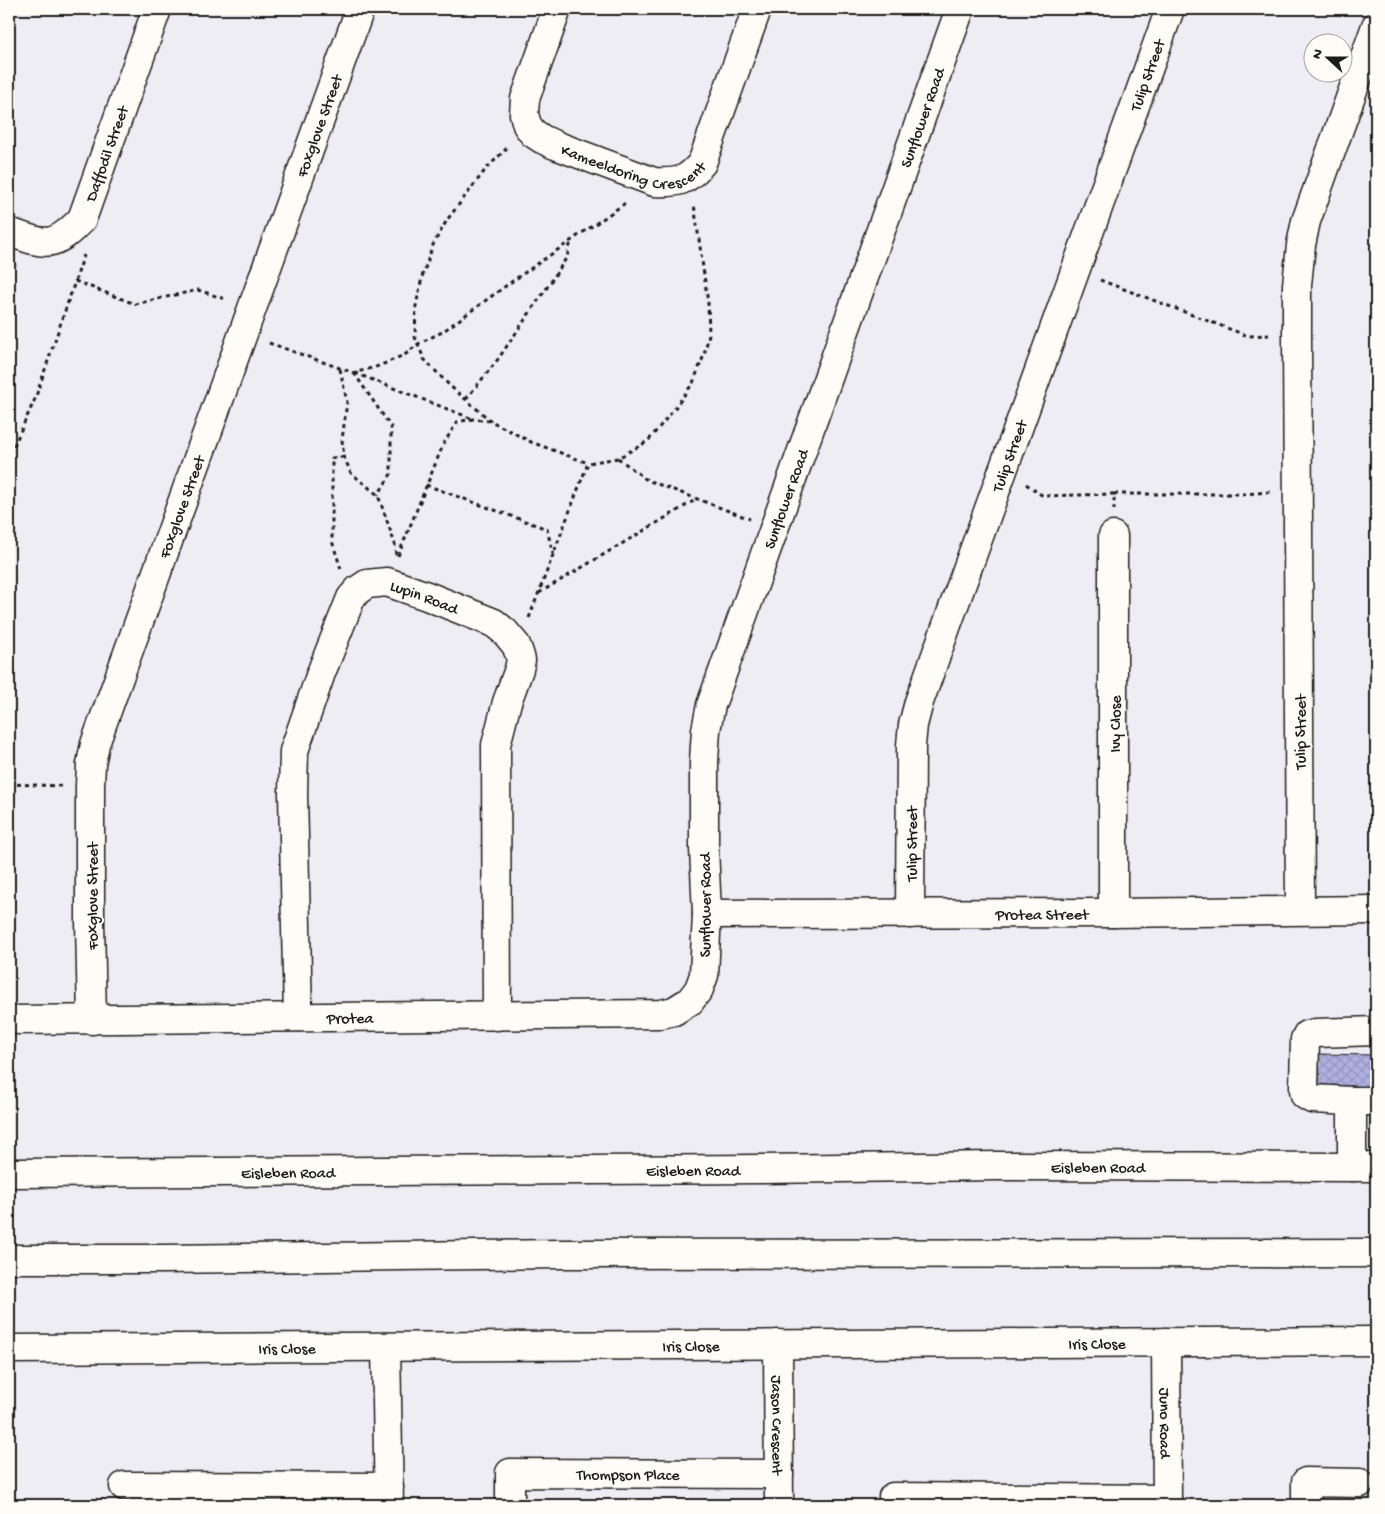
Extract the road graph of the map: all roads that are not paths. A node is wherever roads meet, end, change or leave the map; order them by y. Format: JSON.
{"nodes":[{"id":1,"x":157,"y":9,"type":"edge"},
{"id":2,"x":360,"y":9,"type":"edge"},
{"id":3,"x":558,"y":9,"type":"edge"},
{"id":4,"x":757,"y":9,"type":"edge"},
{"id":5,"x":960,"y":9,"type":"edge"},
{"id":6,"x":1170,"y":9,"type":"edge"},
{"id":7,"x":1376,"y":28,"type":"edge"},
{"id":8,"x":9,"y":232,"type":"edge"},
{"id":9,"x":1113,"y":536,"type":"road end"},
{"id":10,"x":1300,"y":910,"type":"junction"},
{"id":11,"x":1376,"y":910,"type":"edge"},
{"id":12,"x":1113,"y":913,"type":"junction"},
{"id":13,"x":707,"y":914,"type":"junction"},
{"id":14,"x":910,"y":914,"type":"junction"},
{"id":15,"x":690,"y":1001,"type":"joint"},
{"id":16,"x":298,"y":1016,"type":"junction"},
{"id":17,"x":497,"y":1016,"type":"junction"},
{"id":18,"x":9,"y":1020,"type":"edge"},
{"id":19,"x":92,"y":1020,"type":"junction"},
{"id":20,"x":1376,"y":1032,"type":"edge"},
{"id":21,"x":1364,"y":1101,"type":"edge"},
{"id":22,"x":1364,"y":1167,"type":"edge"},
{"id":23,"x":9,"y":1173,"type":"edge"},
{"id":24,"x":1376,"y":1253,"type":"edge"},
{"id":25,"x":9,"y":1259,"type":"edge"},
{"id":26,"x":1373,"y":1341,"type":"dead end"},
{"id":27,"x":1166,"y":1342,"type":"junction"},
{"id":28,"x":778,"y":1344,"type":"junction"},
{"id":29,"x":386,"y":1347,"type":"junction"},
{"id":30,"x":9,"y":1349,"type":"edge"},
{"id":31,"x":779,"y":1474,"type":"junction"},
{"id":32,"x":1360,"y":1483,"type":"dead end"},
{"id":33,"x":124,"y":1486,"type":"dead end"},
{"id":34,"x":389,"y":1496,"type":"edge"},
{"id":35,"x":893,"y":1497,"type":"dead end"},
{"id":36,"x":1167,"y":1502,"type":"edge"},
{"id":37,"x":510,"y":1505,"type":"edge"},
{"id":38,"x":779,"y":1505,"type":"edge"},
{"id":39,"x":1306,"y":1505,"type":"edge"}],
"edges":[{"from":1,"to":8,"type":"street","name":"Daffodil Street"},
{"from":2,"to":19,"type":"street","name":"Foxglove Street"},
{"from":3,"to":4,"type":"street","name":"Kameeldoring Crescent"},
{"from":5,"to":13,"type":"street","name":"Sunflower Road"},
{"from":6,"to":14,"type":"street","name":"Tulip Street"},
{"from":7,"to":10,"type":"street","name":"Tulip Street"},
{"from":9,"to":12,"type":"street","name":"Ivy Close"},
{"from":10,"to":11,"type":"street","name":"Protea Street"},
{"from":10,"to":12,"type":"street","name":"Protea Street"},
{"from":12,"to":14,"type":"street","name":"Protea Street"},
{"from":13,"to":14,"type":"street","name":"Protea Street"},
{"from":13,"to":15,"type":"street","name":"Sunflower Road"},
{"from":15,"to":17,"type":"street","name":"Protea"},
{"from":16,"to":17,"type":"street","name":"Protea"},
{"from":16,"to":17,"type":"street","name":"Lupin Road"},
{"from":16,"to":19,"type":"street","name":"Protea"},
{"from":18,"to":19,"type":"street","name":"Protea"},
{"from":20,"to":21,"type":"street"},
{"from":21,"to":22,"type":"street"},
{"from":22,"to":23,"type":"street","name":"Eisleben Road"},
{"from":24,"to":25,"type":"street"},
{"from":26,"to":27,"type":"street","name":"Iris Close"},
{"from":27,"to":28,"type":"street","name":"Iris Close"},
{"from":27,"to":36,"type":"street","name":"Juno Road"},
{"from":28,"to":29,"type":"street","name":"Iris Close"},
{"from":28,"to":31,"type":"street","name":"Jason Crescent"},
{"from":29,"to":30,"type":"street","name":"Iris Close"},
{"from":29,"to":34,"type":"street"},
{"from":31,"to":37,"type":"street","name":"Thompson Place"},
{"from":31,"to":38,"type":"street","name":"Jason Crescent"},
{"from":32,"to":39,"type":"street"},
{"from":33,"to":34,"type":"street"},
{"from":35,"to":36,"type":"street"}]}
